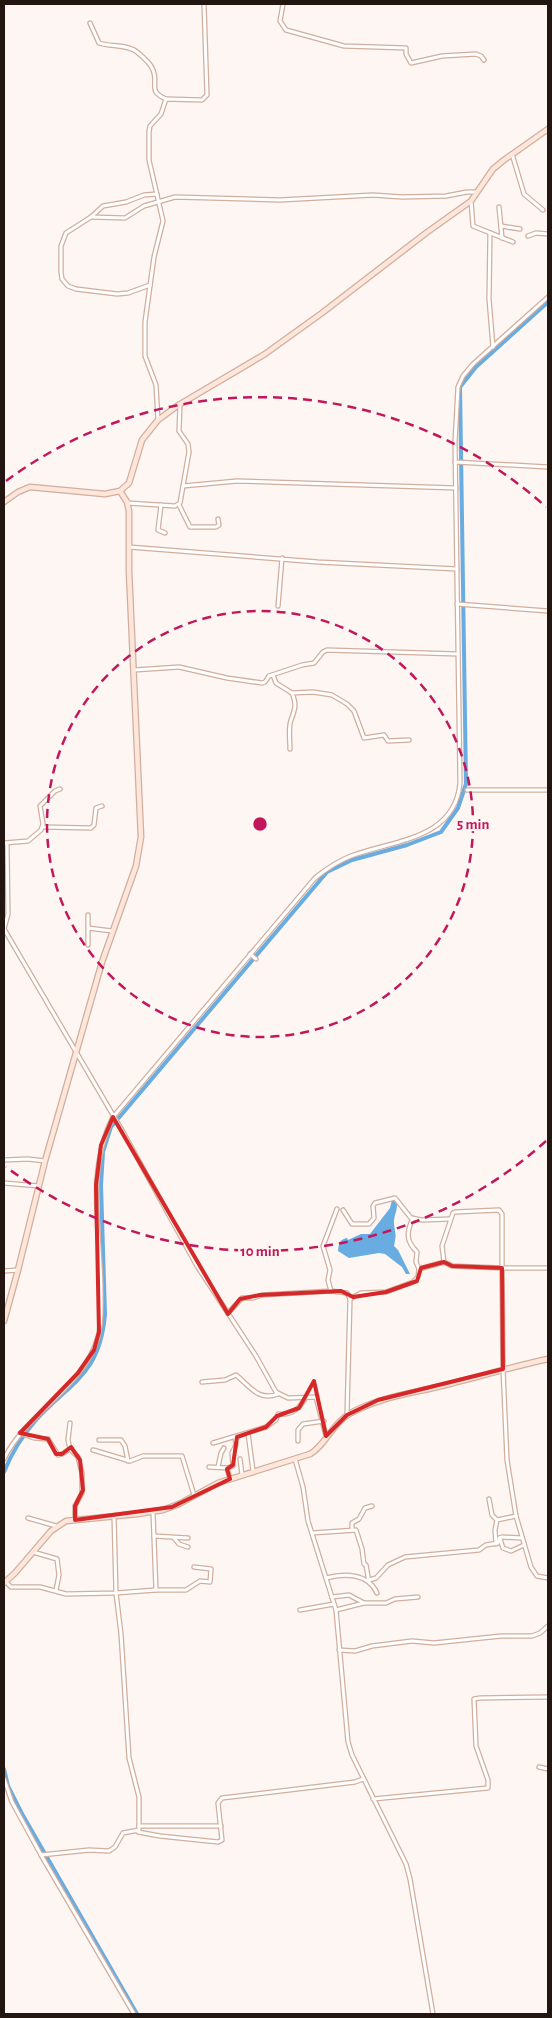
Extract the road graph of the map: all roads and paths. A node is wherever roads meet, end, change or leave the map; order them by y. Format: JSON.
{"nodes":[{"id":1,"x":204,"y":4,"type":"edge"},
{"id":2,"x":283,"y":4,"type":"edge"},
{"id":3,"x":90,"y":23,"type":"dead end"},
{"id":4,"x":484,"y":60,"type":"dead end"},
{"id":5,"x":166,"y":100,"type":"junction"},
{"id":6,"x":548,"y":129,"type":"edge"},
{"id":7,"x":512,"y":154,"type":"junction"},
{"id":8,"x":478,"y":192,"type":"junction"},
{"id":9,"x":157,"y":194,"type":"junction"},
{"id":10,"x":471,"y":201,"type":"junction"},
{"id":11,"x":159,"y":202,"type":"junction"},
{"id":12,"x":499,"y":207,"type":"dead end"},
{"id":13,"x":543,"y":210,"type":"dead end"},
{"id":14,"x":91,"y":217,"type":"junction"},
{"id":15,"x":501,"y":226,"type":"junction"},
{"id":16,"x":520,"y":229,"type":"dead end"},
{"id":17,"x":490,"y":233,"type":"junction"},
{"id":18,"x":548,"y":234,"type":"edge"},
{"id":19,"x":528,"y":236,"type":"dead end"},
{"id":20,"x":502,"y":238,"type":"junction"},
{"id":21,"x":513,"y":242,"type":"dead end"},
{"id":22,"x":150,"y":285,"type":"junction"},
{"id":23,"x":548,"y":297,"type":"edge"},
{"id":24,"x":492,"y":347,"type":"junction"},
{"id":25,"x":180,"y":404,"type":"junction"},
{"id":26,"x":158,"y":420,"type":"junction"},
{"id":27,"x":457,"y":462,"type":"junction"},
{"id":28,"x":548,"y":467,"type":"edge"},
{"id":29,"x":183,"y":486,"type":"junction"},
{"id":30,"x":456,"y":488,"type":"junction"},
{"id":31,"x":120,"y":491,"type":"junction"},
{"id":32,"x":4,"y":502,"type":"edge"},
{"id":33,"x":127,"y":503,"type":"junction"},
{"id":34,"x":161,"y":505,"type":"junction"},
{"id":35,"x":179,"y":505,"type":"junction"},
{"id":36,"x":218,"y":519,"type":"dead end"},
{"id":37,"x":165,"y":534,"type":"dead end"},
{"id":38,"x":129,"y":547,"type":"junction"},
{"id":39,"x":282,"y":558,"type":"junction"},
{"id":40,"x":458,"y":569,"type":"junction"},
{"id":41,"x":459,"y":604,"type":"junction"},
{"id":42,"x":278,"y":606,"type":"dead end"},
{"id":43,"x":548,"y":611,"type":"edge"},
{"id":44,"x":458,"y":654,"type":"junction"},
{"id":45,"x":134,"y":670,"type":"junction"},
{"id":46,"x":274,"y":675,"type":"junction"},
{"id":47,"x":292,"y":693,"type":"junction"},
{"id":48,"x":409,"y":740,"type":"dead end"},
{"id":49,"x":290,"y":749,"type":"dead end"},
{"id":50,"x":60,"y":790,"type":"dead end"},
{"id":51,"x":467,"y":790,"type":"dead end"},
{"id":52,"x":548,"y":790,"type":"edge"},
{"id":53,"x":102,"y":806,"type":"dead end"},
{"id":54,"x":43,"y":827,"type":"junction"},
{"id":55,"x":6,"y":843,"type":"edge"},
{"id":56,"x":88,"y":915,"type":"dead end"},
{"id":57,"x":88,"y":928,"type":"junction"},
{"id":58,"x":4,"y":929,"type":"edge"},
{"id":59,"x":112,"y":931,"type":"junction"},
{"id":60,"x":88,"y":946,"type":"dead end"},
{"id":61,"x":76,"y":1052,"type":"junction"},
{"id":62,"x":114,"y":1118,"type":"junction"},
{"id":63,"x":4,"y":1160,"type":"edge"},
{"id":64,"x":45,"y":1161,"type":"junction"},
{"id":65,"x":4,"y":1183,"type":"edge"},
{"id":66,"x":38,"y":1188,"type":"junction"},
{"id":67,"x":337,"y":1209,"type":"dead end"},
{"id":68,"x":343,"y":1210,"type":"dead end"},
{"id":69,"x":413,"y":1218,"type":"junction"},
{"id":70,"x":450,"y":1219,"type":"junction"},
{"id":71,"x":444,"y":1262,"type":"junction"},
{"id":72,"x":502,"y":1268,"type":"junction"},
{"id":73,"x":548,"y":1268,"type":"edge"},
{"id":74,"x":419,"y":1269,"type":"junction"},
{"id":75,"x":18,"y":1270,"type":"junction"},
{"id":76,"x":4,"y":1271,"type":"edge"},
{"id":77,"x":331,"y":1291,"type":"junction"},
{"id":78,"x":350,"y":1299,"type":"junction"},
{"id":79,"x":228,"y":1313,"type":"junction"},
{"id":80,"x":4,"y":1321,"type":"edge"},
{"id":81,"x":548,"y":1359,"type":"edge"},
{"id":82,"x":503,"y":1369,"type":"junction"},
{"id":83,"x":202,"y":1382,"type":"dead end"},
{"id":84,"x":278,"y":1394,"type":"junction"},
{"id":85,"x":306,"y":1397,"type":"junction"},
{"id":86,"x":348,"y":1415,"type":"junction"},
{"id":87,"x":324,"y":1421,"type":"junction"},
{"id":88,"x":70,"y":1423,"type":"dead end"},
{"id":89,"x":21,"y":1434,"type":"junction"},
{"id":90,"x":248,"y":1434,"type":"junction"},
{"id":91,"x":326,"y":1436,"type":"junction"},
{"id":92,"x":235,"y":1437,"type":"junction"},
{"id":93,"x":99,"y":1440,"type":"dead end"},
{"id":94,"x":298,"y":1441,"type":"dead end"},
{"id":95,"x":213,"y":1442,"type":"dead end"},
{"id":96,"x":224,"y":1448,"type":"dead end"},
{"id":97,"x":70,"y":1449,"type":"junction"},
{"id":98,"x":93,"y":1450,"type":"dead end"},
{"id":99,"x":4,"y":1459,"type":"edge"},
{"id":100,"x":240,"y":1459,"type":"dead end"},
{"id":101,"x":295,"y":1459,"type":"junction"},
{"id":102,"x":128,"y":1461,"type":"junction"},
{"id":103,"x":209,"y":1467,"type":"dead end"},
{"id":104,"x":218,"y":1467,"type":"junction"},
{"id":105,"x":227,"y":1468,"type":"junction"},
{"id":106,"x":253,"y":1471,"type":"junction"},
{"id":107,"x":242,"y":1475,"type":"junction"},
{"id":108,"x":230,"y":1479,"type":"junction"},
{"id":109,"x":194,"y":1495,"type":"junction"},
{"id":110,"x":489,"y":1499,"type":"dead end"},
{"id":111,"x":372,"y":1506,"type":"dead end"},
{"id":112,"x":153,"y":1512,"type":"junction"},
{"id":113,"x":114,"y":1516,"type":"junction"},
{"id":114,"x":516,"y":1516,"type":"junction"},
{"id":115,"x":28,"y":1518,"type":"dead end"},
{"id":116,"x":75,"y":1520,"type":"junction"},
{"id":117,"x":497,"y":1520,"type":"junction"},
{"id":118,"x":56,"y":1526,"type":"junction"},
{"id":119,"x":352,"y":1530,"type":"junction"},
{"id":120,"x":312,"y":1533,"type":"junction"},
{"id":121,"x":154,"y":1536,"type":"junction"},
{"id":122,"x":174,"y":1537,"type":"junction"},
{"id":123,"x":188,"y":1538,"type":"dead end"},
{"id":124,"x":499,"y":1538,"type":"junction"},
{"id":125,"x":522,"y":1538,"type":"junction"},
{"id":126,"x":496,"y":1544,"type":"junction"},
{"id":127,"x":524,"y":1545,"type":"junction"},
{"id":128,"x":188,"y":1547,"type":"dead end"},
{"id":129,"x":33,"y":1552,"type":"junction"},
{"id":130,"x":194,"y":1567,"type":"dead end"},
{"id":131,"x":326,"y":1578,"type":"junction"},
{"id":132,"x":548,"y":1578,"type":"edge"},
{"id":133,"x":369,"y":1581,"type":"junction"},
{"id":134,"x":5,"y":1583,"type":"edge"},
{"id":135,"x":156,"y":1590,"type":"junction"},
{"id":136,"x":56,"y":1591,"type":"junction"},
{"id":137,"x":116,"y":1593,"type":"junction"},
{"id":138,"x":377,"y":1593,"type":"dead end"},
{"id":139,"x":332,"y":1597,"type":"junction"},
{"id":140,"x":418,"y":1597,"type":"dead end"},
{"id":141,"x":364,"y":1603,"type":"junction"},
{"id":142,"x":334,"y":1604,"type":"junction"},
{"id":143,"x":300,"y":1610,"type":"dead end"},
{"id":144,"x":336,"y":1610,"type":"junction"},
{"id":145,"x":548,"y":1626,"type":"edge"},
{"id":146,"x":339,"y":1650,"type":"junction"},
{"id":147,"x":548,"y":1697,"type":"edge"},
{"id":148,"x":539,"y":1767,"type":"dead end"},
{"id":149,"x":548,"y":1769,"type":"edge"},
{"id":150,"x":4,"y":1779,"type":"edge"},
{"id":151,"x":364,"y":1780,"type":"junction"},
{"id":152,"x":373,"y":1799,"type":"junction"},
{"id":153,"x":139,"y":1826,"type":"junction"},
{"id":154,"x":221,"y":1826,"type":"junction"},
{"id":155,"x":138,"y":1832,"type":"junction"},
{"id":156,"x":42,"y":1856,"type":"junction"},
{"id":157,"x":134,"y":2014,"type":"edge"},
{"id":158,"x":433,"y":2014,"type":"edge"}],
"edges":[{"from":1,"to":5,"type":"street"},
{"from":2,"to":4,"type":"street"},
{"from":3,"to":5,"type":"street"},
{"from":5,"to":9,"type":"street"},
{"from":6,"to":7,"type":"street"},
{"from":7,"to":8,"type":"street"},
{"from":7,"to":13,"type":"street"},
{"from":8,"to":10,"type":"street"},
{"from":8,"to":11,"type":"street"},
{"from":9,"to":11,"type":"street"},
{"from":9,"to":14,"type":"street"},
{"from":10,"to":17,"type":"street"},
{"from":10,"to":25,"type":"street"},
{"from":11,"to":14,"type":"street"},
{"from":11,"to":22,"type":"street"},
{"from":12,"to":15,"type":"street"},
{"from":14,"to":22,"type":"street"},
{"from":15,"to":16,"type":"street"},
{"from":15,"to":20,"type":"street"},
{"from":17,"to":20,"type":"street"},
{"from":17,"to":24,"type":"street"},
{"from":18,"to":19,"type":"street"},
{"from":20,"to":21,"type":"street"},
{"from":22,"to":26,"type":"street"},
{"from":23,"to":24,"type":"street"},
{"from":24,"to":27,"type":"street"},
{"from":25,"to":26,"type":"street"},
{"from":25,"to":29,"type":"street"},
{"from":26,"to":31,"type":"street"},
{"from":27,"to":28,"type":"street"},
{"from":27,"to":30,"type":"street"},
{"from":29,"to":30,"type":"street"},
{"from":29,"to":35,"type":"street"},
{"from":30,"to":40,"type":"street"},
{"from":31,"to":32,"type":"street"},
{"from":31,"to":33,"type":"street"},
{"from":33,"to":34,"type":"street"},
{"from":33,"to":38,"type":"street"},
{"from":34,"to":35,"type":"street"},
{"from":34,"to":37,"type":"street"},
{"from":35,"to":36,"type":"street"},
{"from":38,"to":39,"type":"street"},
{"from":38,"to":45,"type":"street"},
{"from":39,"to":40,"type":"street"},
{"from":39,"to":42,"type":"street"},
{"from":40,"to":41,"type":"street"},
{"from":41,"to":43,"type":"street"},
{"from":41,"to":44,"type":"street"},
{"from":44,"to":46,"type":"street"},
{"from":44,"to":62,"type":"street"},
{"from":45,"to":46,"type":"street"},
{"from":45,"to":59,"type":"street"},
{"from":46,"to":47,"type":"street"},
{"from":47,"to":48,"type":"street"},
{"from":47,"to":49,"type":"street"},
{"from":50,"to":54,"type":"street"},
{"from":51,"to":52,"type":"street"},
{"from":53,"to":54,"type":"street"},
{"from":54,"to":55,"type":"street"},
{"from":55,"to":58,"type":"street"},
{"from":56,"to":57,"type":"street"},
{"from":57,"to":59,"type":"street"},
{"from":57,"to":60,"type":"street"},
{"from":58,"to":61,"type":"street"},
{"from":59,"to":61,"type":"street"},
{"from":61,"to":62,"type":"street"},
{"from":61,"to":64,"type":"street"},
{"from":62,"to":79,"type":"street"},
{"from":62,"to":89,"type":"street"},
{"from":63,"to":64,"type":"street"},
{"from":64,"to":66,"type":"street"},
{"from":65,"to":66,"type":"street"},
{"from":66,"to":75,"type":"street"},
{"from":67,"to":77,"type":"street"},
{"from":68,"to":69,"type":"street"},
{"from":69,"to":70,"type":"street"},
{"from":69,"to":74,"type":"street"},
{"from":70,"to":71,"type":"street"},
{"from":70,"to":72,"type":"street"},
{"from":71,"to":72,"type":"street"},
{"from":71,"to":74,"type":"street"},
{"from":72,"to":73,"type":"street"},
{"from":72,"to":82,"type":"street"},
{"from":74,"to":78,"type":"street"},
{"from":75,"to":76,"type":"street"},
{"from":75,"to":80,"type":"street"},
{"from":77,"to":78,"type":"street"},
{"from":77,"to":79,"type":"street"},
{"from":78,"to":86,"type":"street"},
{"from":79,"to":84,"type":"street"},
{"from":81,"to":82,"type":"street"},
{"from":82,"to":86,"type":"street"},
{"from":82,"to":114,"type":"street"},
{"from":83,"to":84,"type":"street"},
{"from":84,"to":85,"type":"street"},
{"from":85,"to":87,"type":"street"},
{"from":85,"to":90,"type":"street"},
{"from":86,"to":91,"type":"street"},
{"from":87,"to":91,"type":"street"},
{"from":87,"to":94,"type":"street"},
{"from":88,"to":97,"type":"street"},
{"from":89,"to":97,"type":"street"},
{"from":89,"to":99,"type":"street"},
{"from":90,"to":92,"type":"street"},
{"from":90,"to":106,"type":"street"},
{"from":91,"to":101,"type":"street"},
{"from":92,"to":95,"type":"street"},
{"from":92,"to":105,"type":"street"},
{"from":93,"to":102,"type":"street"},
{"from":96,"to":104,"type":"street"},
{"from":97,"to":116,"type":"street"},
{"from":98,"to":102,"type":"street"},
{"from":100,"to":107,"type":"street"},
{"from":101,"to":106,"type":"street"},
{"from":101,"to":120,"type":"street"},
{"from":102,"to":109,"type":"street"},
{"from":103,"to":104,"type":"street"},
{"from":104,"to":105,"type":"street"},
{"from":105,"to":108,"type":"street"},
{"from":106,"to":107,"type":"street"},
{"from":107,"to":108,"type":"street"},
{"from":108,"to":109,"type":"street"},
{"from":109,"to":112,"type":"street"},
{"from":110,"to":117,"type":"street"},
{"from":111,"to":119,"type":"street"},
{"from":112,"to":113,"type":"street"},
{"from":112,"to":121,"type":"street"},
{"from":113,"to":116,"type":"street"},
{"from":113,"to":137,"type":"street"},
{"from":114,"to":117,"type":"street"},
{"from":114,"to":125,"type":"street"},
{"from":115,"to":118,"type":"street"},
{"from":116,"to":118,"type":"street"},
{"from":117,"to":126,"type":"street"},
{"from":118,"to":129,"type":"street"},
{"from":119,"to":120,"type":"street"},
{"from":119,"to":133,"type":"street"},
{"from":120,"to":131,"type":"street"},
{"from":121,"to":122,"type":"street"},
{"from":121,"to":135,"type":"street"},
{"from":122,"to":123,"type":"street"},
{"from":122,"to":128,"type":"street"},
{"from":124,"to":125,"type":"street"},
{"from":124,"to":126,"type":"street"},
{"from":124,"to":127,"type":"street"},
{"from":125,"to":127,"type":"street"},
{"from":126,"to":133,"type":"street"},
{"from":127,"to":132,"type":"street"},
{"from":129,"to":134,"type":"street"},
{"from":129,"to":136,"type":"street"},
{"from":130,"to":135,"type":"street"},
{"from":131,"to":133,"type":"street"},
{"from":131,"to":139,"type":"street"},
{"from":133,"to":138,"type":"street"},
{"from":134,"to":136,"type":"street"},
{"from":135,"to":137,"type":"street"},
{"from":136,"to":137,"type":"street"},
{"from":137,"to":153,"type":"street"},
{"from":139,"to":141,"type":"street"},
{"from":139,"to":142,"type":"street"},
{"from":140,"to":141,"type":"street"},
{"from":141,"to":144,"type":"street"},
{"from":142,"to":143,"type":"street"},
{"from":142,"to":144,"type":"street"},
{"from":144,"to":146,"type":"street"},
{"from":145,"to":146,"type":"street"},
{"from":146,"to":151,"type":"street"},
{"from":147,"to":152,"type":"street"},
{"from":148,"to":149,"type":"street"},
{"from":150,"to":156,"type":"street"},
{"from":151,"to":152,"type":"street"},
{"from":151,"to":154,"type":"street"},
{"from":152,"to":158,"type":"street"},
{"from":153,"to":154,"type":"street"},
{"from":153,"to":155,"type":"street"},
{"from":154,"to":155,"type":"street"},
{"from":155,"to":156,"type":"street"},
{"from":156,"to":157,"type":"street"}]}
